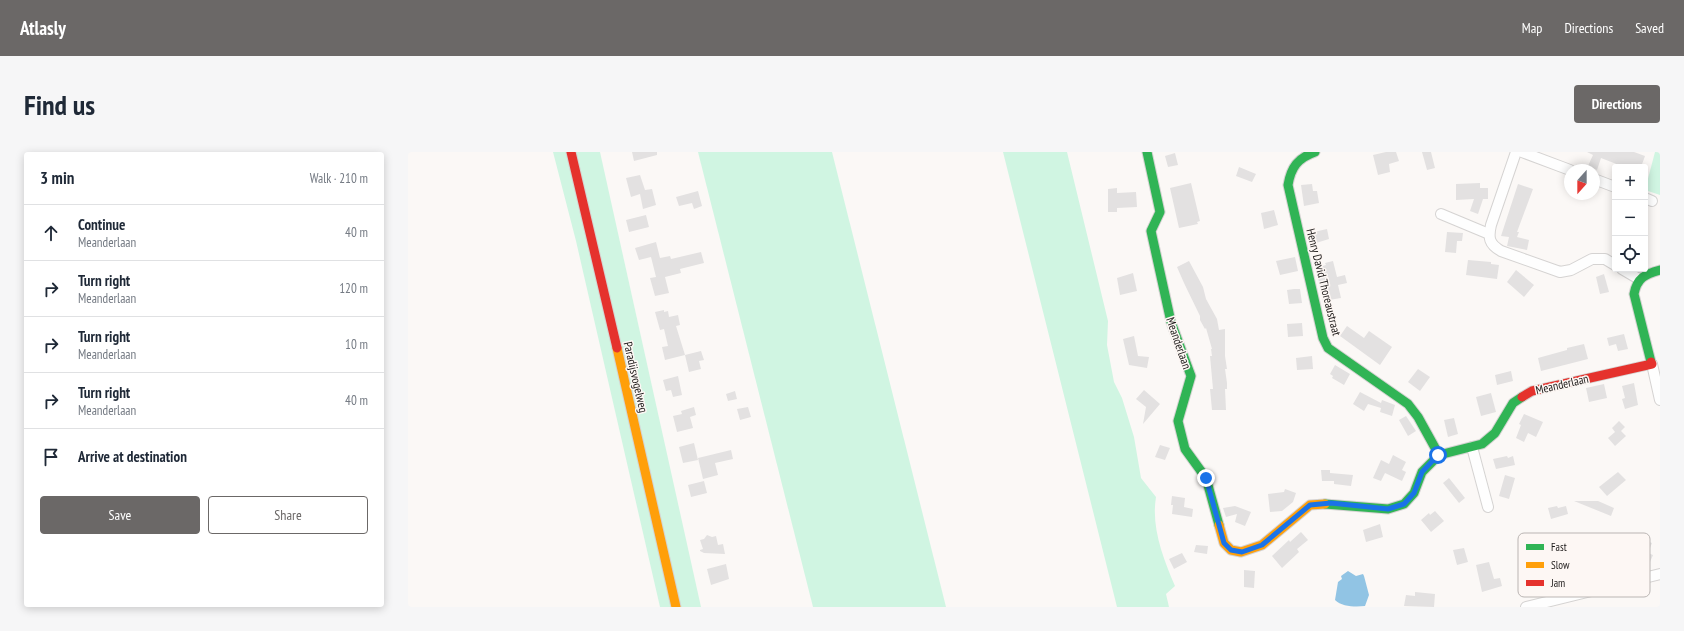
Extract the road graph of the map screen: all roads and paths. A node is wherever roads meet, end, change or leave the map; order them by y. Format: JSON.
{"nodes":[{"id":1,"x":571,"y":152,"type":"edge"},
{"id":2,"x":1147,"y":152,"type":"edge"},
{"id":3,"x":1315,"y":152,"type":"edge"},
{"id":4,"x":1516,"y":152,"type":"edge"},
{"id":5,"x":1522,"y":152,"type":"edge"},
{"id":6,"x":1564,"y":168,"type":"edge"},
{"id":7,"x":1600,"y":181,"type":"edge"},
{"id":8,"x":1612,"y":186,"type":"edge"},
{"id":9,"x":1441,"y":214,"type":"dead end"},
{"id":10,"x":1489,"y":234,"type":"junction"},
{"id":11,"x":1612,"y":263,"type":"edge"},
{"id":12,"x":1660,"y":270,"type":"edge"},
{"id":13,"x":1627,"y":272,"type":"edge"},
{"id":14,"x":1639,"y":279,"type":"junction"},
{"id":15,"x":1652,"y":364,"type":"junction"},
{"id":16,"x":1660,"y":400,"type":"edge"},
{"id":17,"x":1472,"y":447,"type":"junction"},
{"id":18,"x":1438,"y":455,"type":"junction"},
{"id":19,"x":1488,"y":507,"type":"dead end"},
{"id":20,"x":1660,"y":574,"type":"edge"},
{"id":21,"x":1650,"y":576,"type":"edge"},
{"id":22,"x":1567,"y":597,"type":"edge"},
{"id":23,"x":676,"y":607,"type":"edge"},
{"id":24,"x":1526,"y":607,"type":"edge"}],
"edges":[{"from":1,"to":23,"type":"street","name":"Paradijsvogelweg"},
{"from":2,"to":18,"type":"street","name":"Meanderlaan"},
{"from":3,"to":18,"type":"street","name":"Henry David Thoreaustraat"},
{"from":4,"to":10,"type":"street"},
{"from":5,"to":6,"type":"street"},
{"from":7,"to":8,"type":"street"},
{"from":9,"to":10,"type":"street"},
{"from":10,"to":11,"type":"street"},
{"from":12,"to":14,"type":"street"},
{"from":13,"to":14,"type":"street"},
{"from":14,"to":15,"type":"street"},
{"from":15,"to":16,"type":"street"},
{"from":15,"to":17,"type":"street","name":"Meanderlaan"},
{"from":17,"to":18,"type":"street","name":"Meanderlaan"},
{"from":17,"to":19,"type":"street"},
{"from":20,"to":21,"type":"street"},
{"from":22,"to":24,"type":"street"}]}
